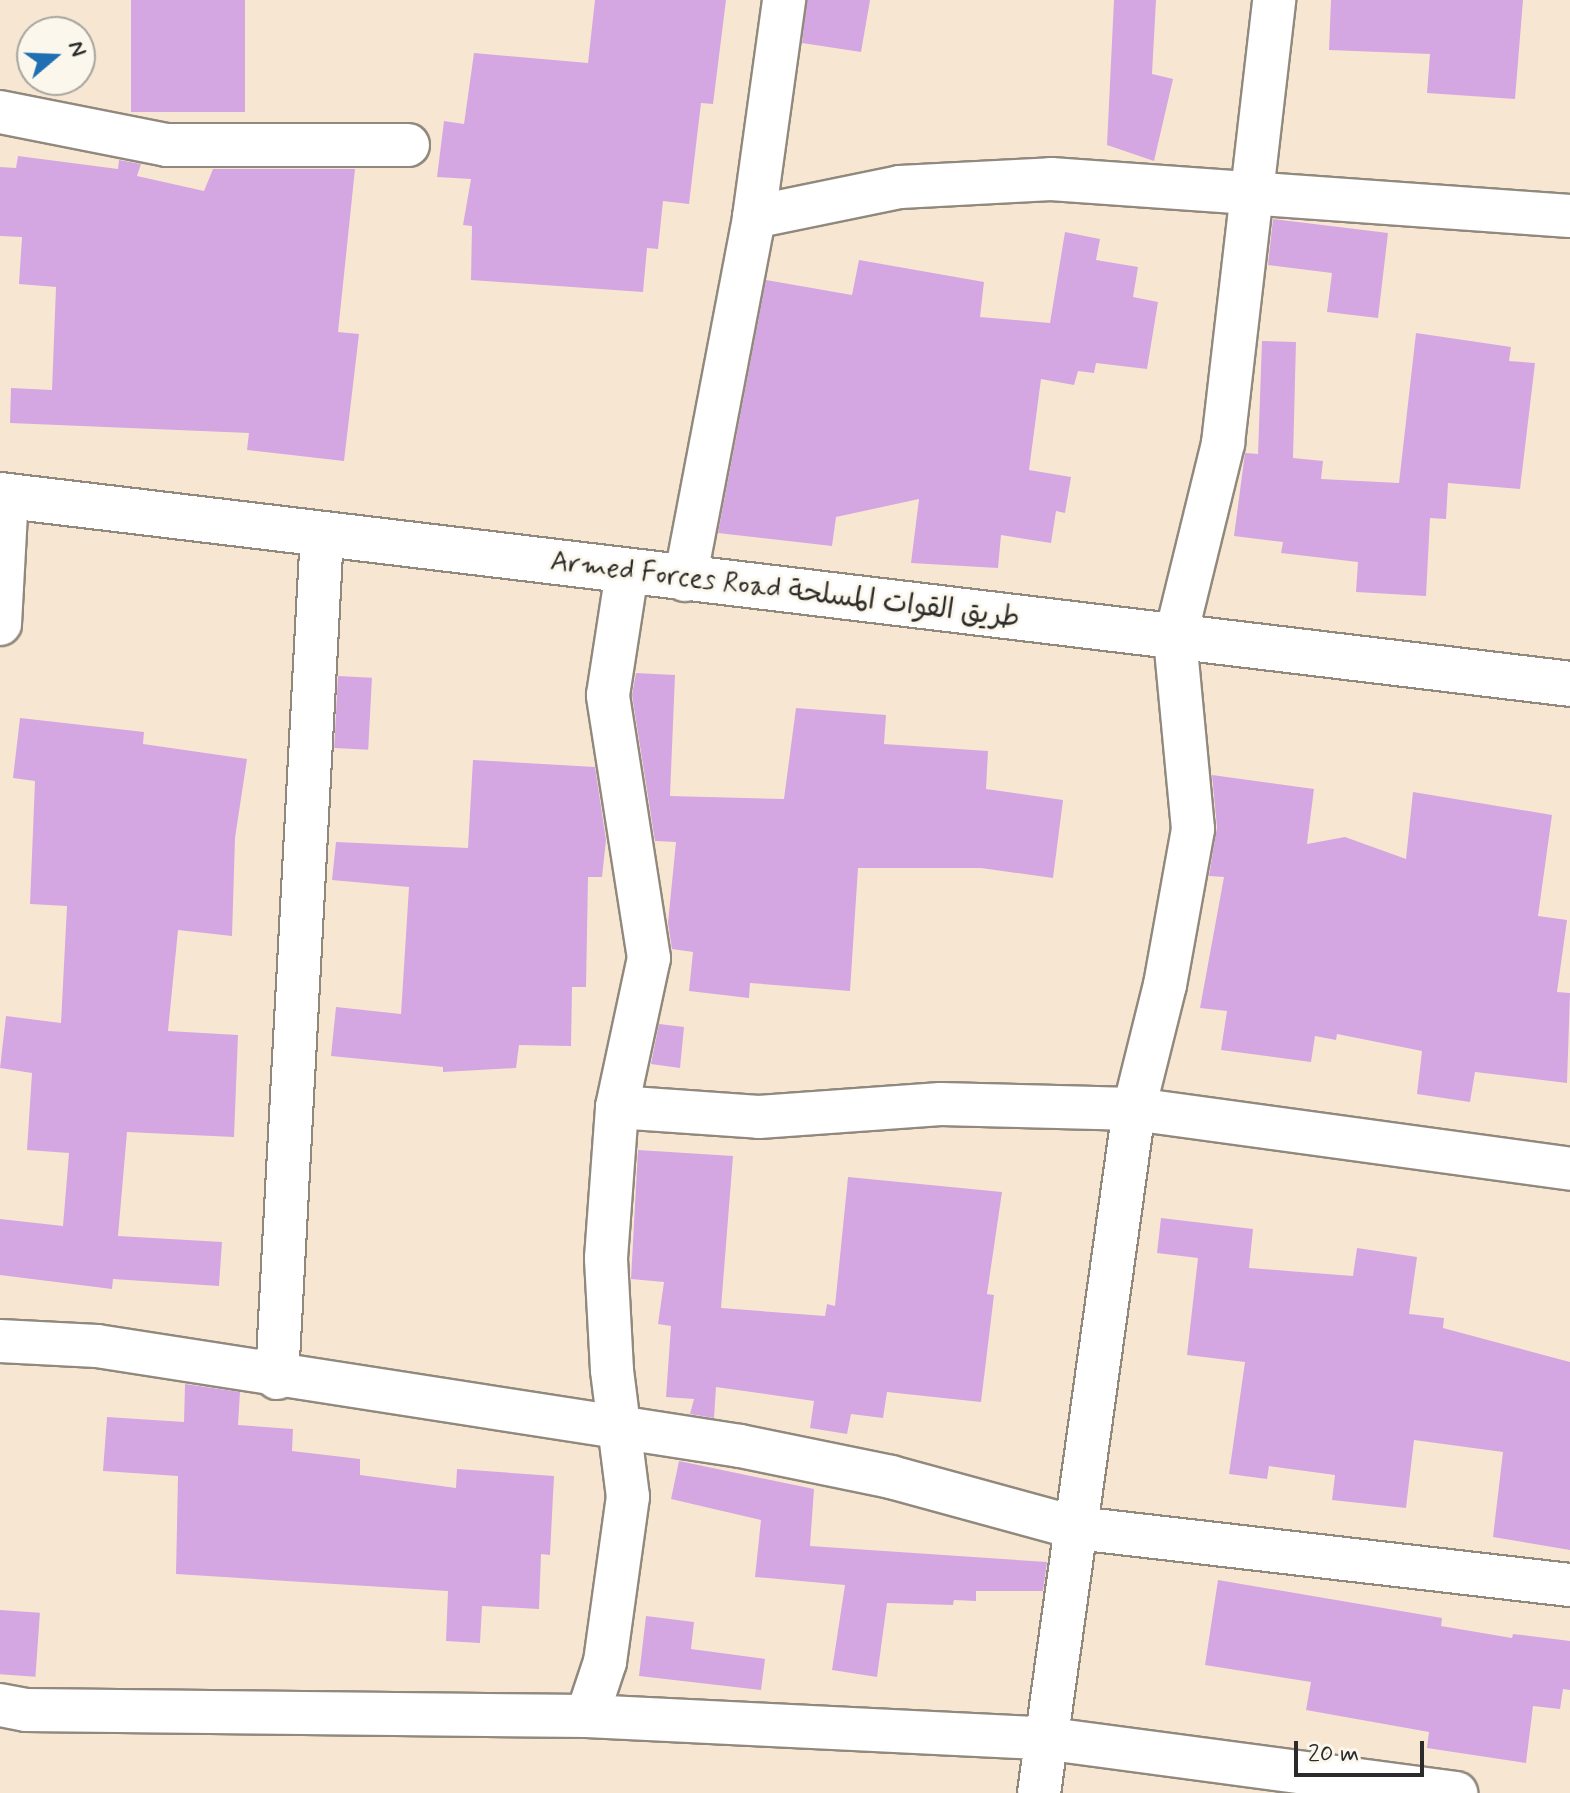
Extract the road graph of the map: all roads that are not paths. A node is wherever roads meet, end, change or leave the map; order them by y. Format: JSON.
{"nodes":[{"id":1,"x":784,"y":0,"type":"edge"},
{"id":2,"x":1274,"y":0,"type":"edge"},
{"id":3,"x":0,"y":112,"type":"edge"},
{"id":4,"x":408,"y":145,"type":"dead end"},
{"id":5,"x":1256,"y":190,"type":"junction"},
{"id":6,"x":1570,"y":216,"type":"edge"},
{"id":7,"x":754,"y":217,"type":"junction"},
{"id":8,"x":4,"y":496,"type":"edge"},
{"id":9,"x":322,"y":533,"type":"junction"},
{"id":10,"x":627,"y":572,"type":"junction"},
{"id":11,"x":685,"y":580,"type":"junction"},
{"id":12,"x":0,"y":624,"type":"edge"},
{"id":13,"x":1175,"y":639,"type":"junction"},
{"id":14,"x":1570,"y":684,"type":"edge"},
{"id":15,"x":617,"y":1107,"type":"junction"},
{"id":16,"x":1134,"y":1109,"type":"junction"},
{"id":17,"x":1570,"y":1169,"type":"edge"},
{"id":18,"x":0,"y":1341,"type":"edge"},
{"id":19,"x":277,"y":1378,"type":"junction"},
{"id":20,"x":618,"y":1429,"type":"junction"},
{"id":21,"x":1077,"y":1528,"type":"junction"},
{"id":22,"x":1570,"y":1585,"type":"edge"},
{"id":23,"x":0,"y":1705,"type":"edge"},
{"id":24,"x":587,"y":1716,"type":"junction"},
{"id":25,"x":1043,"y":1738,"type":"junction"},
{"id":26,"x":1039,"y":1793,"type":"edge"},
{"id":27,"x":1456,"y":1793,"type":"edge"}],
"edges":[{"from":1,"to":7,"type":"street"},
{"from":2,"to":5,"type":"street"},
{"from":3,"to":4,"type":"street"},
{"from":5,"to":6,"type":"street"},
{"from":5,"to":7,"type":"street"},
{"from":5,"to":13,"type":"street"},
{"from":7,"to":11,"type":"street"},
{"from":8,"to":9,"type":"street","name":"Armed Forces Road طريق القوات المسلحة"},
{"from":8,"to":12,"type":"street"},
{"from":9,"to":10,"type":"street","name":"Armed Forces Road طريق القوات المسلحة"},
{"from":9,"to":19,"type":"street"},
{"from":10,"to":11,"type":"street","name":"Armed Forces Road طريق القوات المسلحة"},
{"from":10,"to":15,"type":"street"},
{"from":11,"to":13,"type":"street","name":"Armed Forces Road طريق القوات المسلحة"},
{"from":13,"to":14,"type":"street","name":"Armed Forces Road طريق القوات المسلحة"},
{"from":13,"to":16,"type":"street"},
{"from":15,"to":16,"type":"street"},
{"from":15,"to":20,"type":"street"},
{"from":16,"to":17,"type":"street"},
{"from":16,"to":21,"type":"street"},
{"from":18,"to":19,"type":"street"},
{"from":19,"to":20,"type":"street"},
{"from":20,"to":21,"type":"street"},
{"from":20,"to":24,"type":"street"},
{"from":21,"to":22,"type":"street"},
{"from":21,"to":25,"type":"street"},
{"from":23,"to":24,"type":"street"},
{"from":24,"to":25,"type":"street"},
{"from":25,"to":26,"type":"street"},
{"from":25,"to":27,"type":"street"}]}
